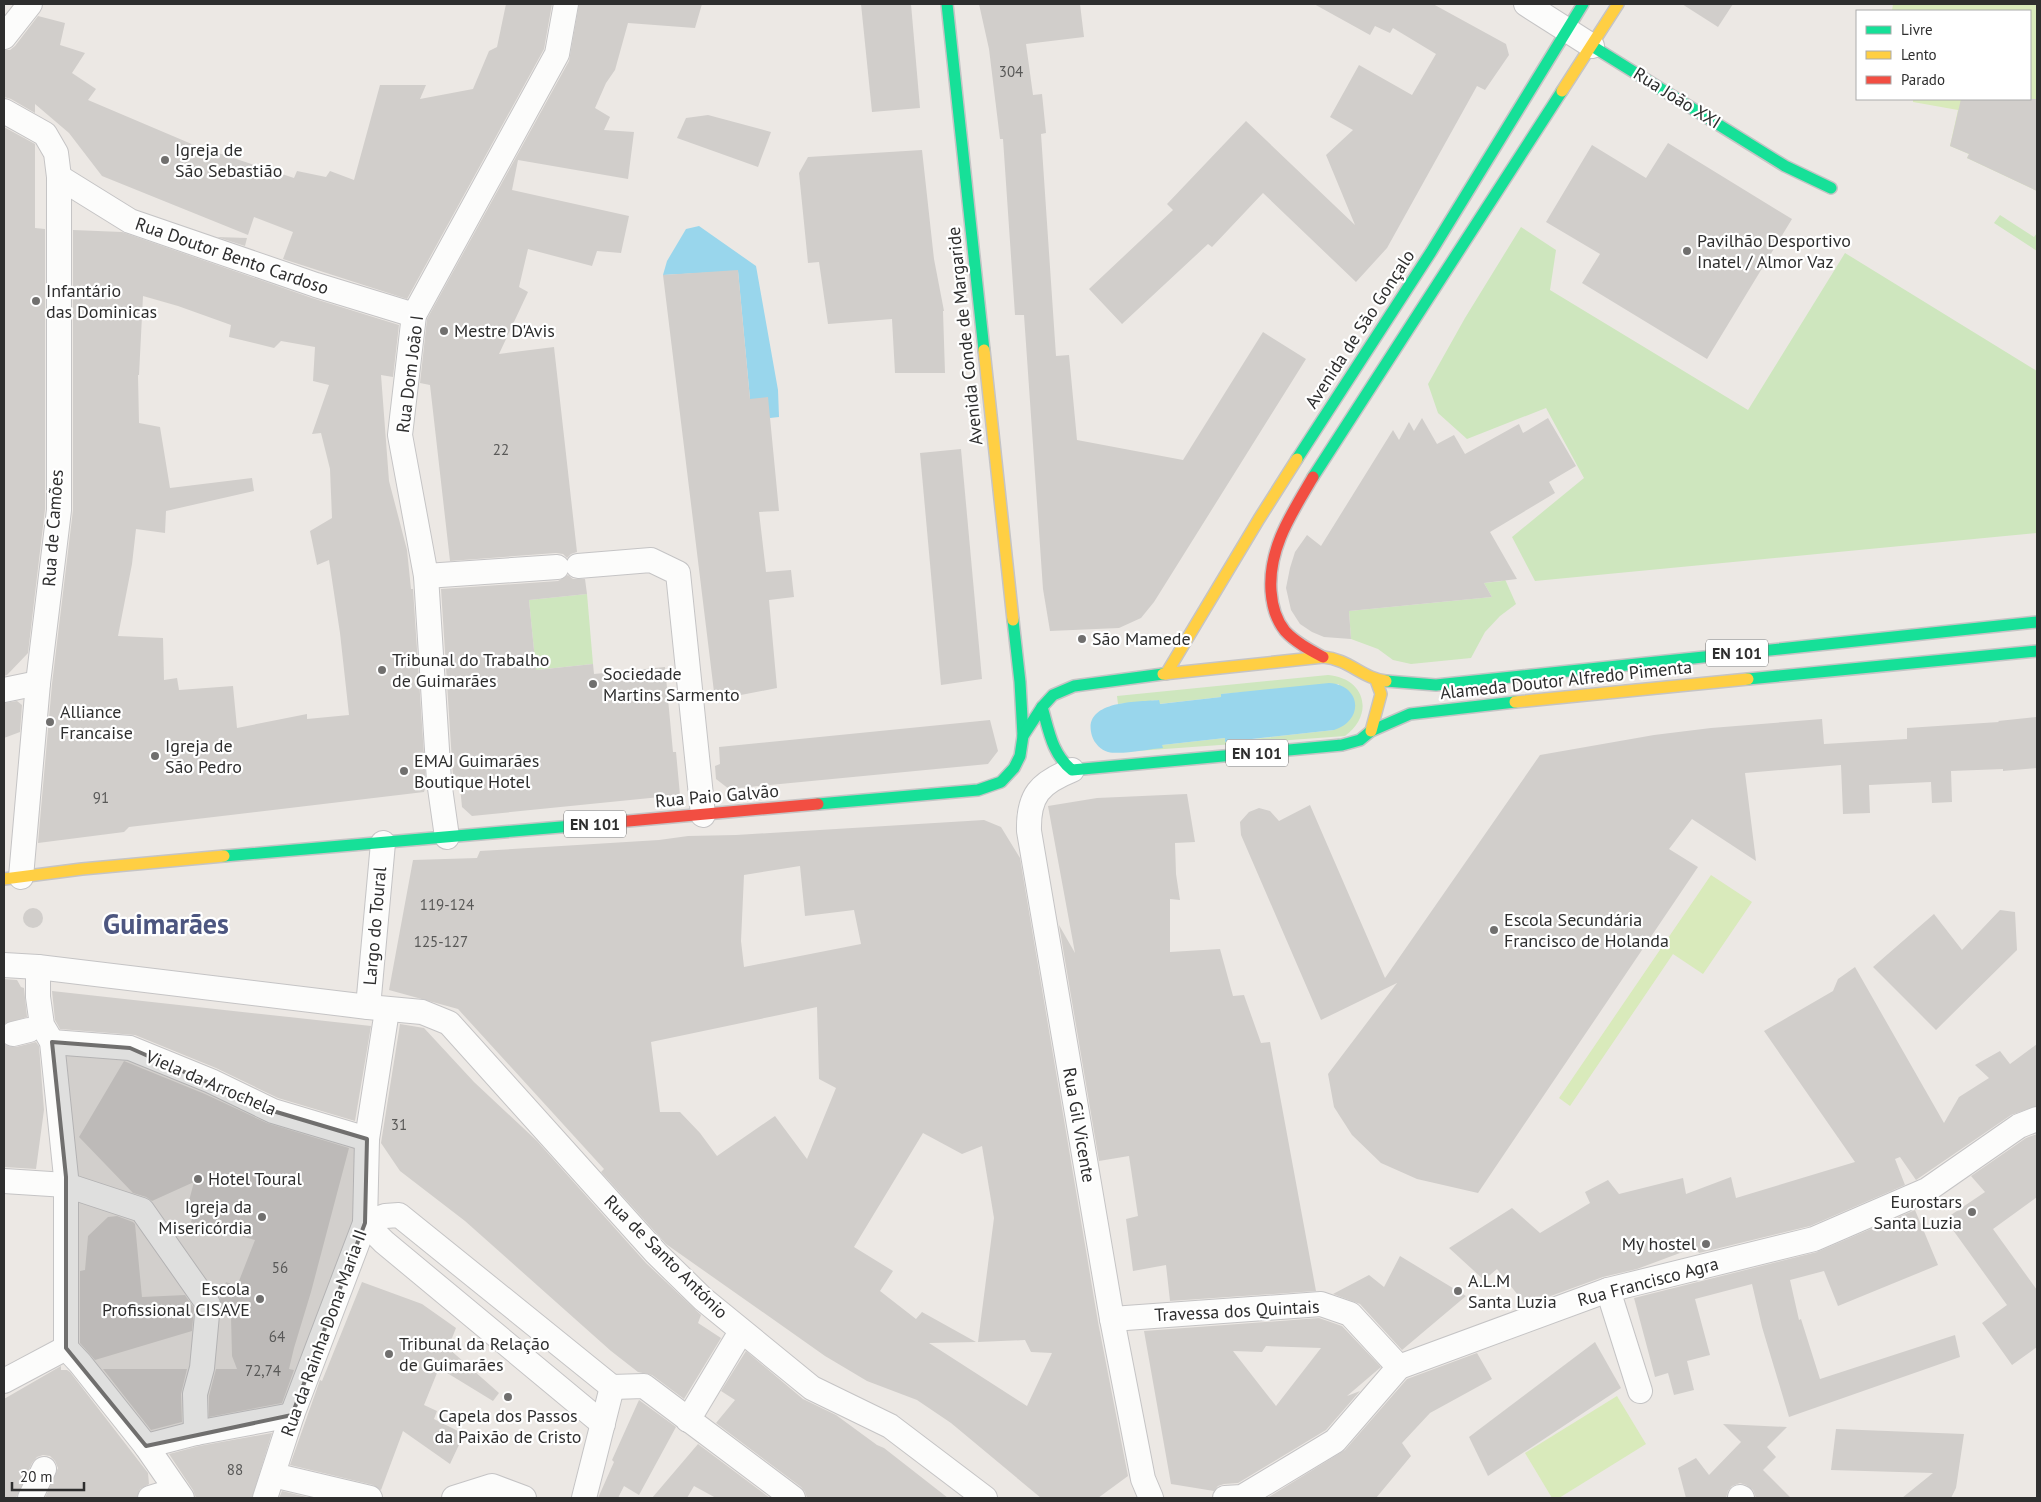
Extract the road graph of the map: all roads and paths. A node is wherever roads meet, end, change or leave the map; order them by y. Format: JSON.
{"nodes":[{"id":1,"x":30,"y":4,"type":"edge"},
{"id":2,"x":566,"y":4,"type":"edge"},
{"id":3,"x":947,"y":4,"type":"edge"},
{"id":4,"x":1526,"y":4,"type":"edge"},
{"id":5,"x":1583,"y":4,"type":"edge"},
{"id":6,"x":1618,"y":4,"type":"edge"},
{"id":7,"x":1567,"y":30,"type":"junction"},
{"id":8,"x":4,"y":37,"type":"edge"},
{"id":9,"x":1592,"y":46,"type":"junction"},
{"id":10,"x":4,"y":111,"type":"edge"},
{"id":11,"x":59,"y":177,"type":"junction"},
{"id":12,"x":1831,"y":188,"type":"dead end"},
{"id":13,"x":414,"y":315,"type":"junction"},
{"id":14,"x":426,"y":576,"type":"junction"},
{"id":15,"x":2037,"y":622,"type":"edge"},
{"id":16,"x":2037,"y":650,"type":"edge"},
{"id":17,"x":1323,"y":657,"type":"junction"},
{"id":18,"x":1017,"y":665,"type":"junction"},
{"id":19,"x":1166,"y":674,"type":"junction"},
{"id":20,"x":1376,"y":680,"type":"junction"},
{"id":21,"x":38,"y":683,"type":"junction"},
{"id":22,"x":4,"y":690,"type":"edge"},
{"id":23,"x":1037,"y":699,"type":"junction"},
{"id":24,"x":1371,"y":731,"type":"junction"},
{"id":25,"x":1023,"y":736,"type":"junction"},
{"id":26,"x":1072,"y":770,"type":"junction"},
{"id":27,"x":703,"y":814,"type":"junction"},
{"id":28,"x":447,"y":837,"type":"junction"},
{"id":29,"x":383,"y":843,"type":"junction"},
{"id":30,"x":12,"y":878,"type":"edge"},
{"id":31,"x":4,"y":965,"type":"edge"},
{"id":32,"x":38,"y":967,"type":"junction"},
{"id":33,"x":377,"y":1012,"type":"junction"},
{"id":34,"x":34,"y":1033,"type":"junction"},
{"id":35,"x":2037,"y":1119,"type":"edge"},
{"id":36,"x":367,"y":1139,"type":"junction"},
{"id":37,"x":4,"y":1181,"type":"edge"},
{"id":38,"x":66,"y":1185,"type":"junction"},
{"id":39,"x":365,"y":1223,"type":"junction"},
{"id":40,"x":1608,"y":1290,"type":"junction"},
{"id":41,"x":1112,"y":1319,"type":"junction"},
{"id":42,"x":736,"y":1340,"type":"dead end"},
{"id":43,"x":66,"y":1348,"type":"junction"},
{"id":44,"x":1399,"y":1367,"type":"junction"},
{"id":45,"x":6,"y":1377,"type":"edge"},
{"id":46,"x":612,"y":1387,"type":"junction"},
{"id":47,"x":1640,"y":1391,"type":"dead end"},
{"id":48,"x":292,"y":1415,"type":"junction"},
{"id":49,"x":688,"y":1420,"type":"junction"},
{"id":50,"x":604,"y":1424,"type":"junction"},
{"id":51,"x":196,"y":1433,"type":"junction"},
{"id":52,"x":146,"y":1446,"type":"junction"},
{"id":53,"x":44,"y":1469,"type":"dead end"},
{"id":54,"x":273,"y":1475,"type":"junction"},
{"id":55,"x":179,"y":1494,"type":"edge"},
{"id":56,"x":30,"y":1498,"type":"edge"},
{"id":57,"x":150,"y":1498,"type":"edge"},
{"id":58,"x":265,"y":1498,"type":"edge"},
{"id":59,"x":370,"y":1498,"type":"edge"},
{"id":60,"x":454,"y":1498,"type":"edge"},
{"id":61,"x":524,"y":1498,"type":"edge"},
{"id":62,"x":584,"y":1498,"type":"edge"},
{"id":63,"x":793,"y":1498,"type":"edge"},
{"id":64,"x":985,"y":1498,"type":"edge"},
{"id":65,"x":1150,"y":1498,"type":"edge"},
{"id":66,"x":1225,"y":1498,"type":"edge"}],
"edges":[{"from":1,"to":8,"type":"street"},
{"from":2,"to":13,"type":"street","name":"Rua Dom João I"},
{"from":3,"to":18,"type":"main road","name":"Avenida Conde de Margaride"},
{"from":4,"to":7,"type":"street","name":"Rua João XXI"},
{"from":5,"to":7,"type":"main road","name":"Avenida de São Gonçalo"},
{"from":6,"to":9,"type":"main road"},
{"from":7,"to":9,"type":"street","name":"Rua João XXI"},
{"from":7,"to":19,"type":"main road","name":"Avenida de São Gonçalo"},
{"from":9,"to":12,"type":"main road","name":"Rua João XXI"},
{"from":9,"to":17,"type":"main road"},
{"from":10,"to":11,"type":"street","name":"Rua de Camões"},
{"from":11,"to":13,"type":"street","name":"Rua Doutor Bento Cardoso"},
{"from":11,"to":21,"type":"street","name":"Rua de Camões"},
{"from":13,"to":14,"type":"street","name":"Rua Dom João I"},
{"from":14,"to":27,"type":"street"},
{"from":14,"to":28,"type":"street","name":"Rua Dom João I"},
{"from":15,"to":20,"type":"main road","name":"Alameda Doutor Alfredo Pimenta","number":"EN 101"},
{"from":16,"to":24,"type":"main road","name":"Alameda Doutor Alfredo Pimenta","number":"EN 101"},
{"from":17,"to":19,"type":"main road","name":"Alameda Doutor Alfredo Pimenta","number":"EN 101"},
{"from":17,"to":20,"type":"main road","name":"Alameda Doutor Alfredo Pimenta","number":"EN 101"},
{"from":18,"to":23,"type":"main road","name":"Avenida Conde de Margaride"},
{"from":18,"to":25,"type":"main road","name":"Avenida Conde de Margaride"},
{"from":19,"to":23,"type":"main road","name":"Alameda Doutor Alfredo Pimenta","number":"EN 101"},
{"from":20,"to":24,"type":"main road"},
{"from":21,"to":22,"type":"street"},
{"from":21,"to":30,"type":"street","name":"Rua de Camões"},
{"from":23,"to":25,"type":"main road","name":"Alameda Doutor Alfredo Pimenta","number":"EN 101"},
{"from":23,"to":26,"type":"main road"},
{"from":24,"to":26,"type":"main road","name":"Alameda Doutor Alfredo Pimenta","number":"EN 101"},
{"from":25,"to":27,"type":"main road","name":"Rua Paio Galvão","number":"EN 101"},
{"from":26,"to":41,"type":"street","name":"Rua Gil Vicente"},
{"from":27,"to":28,"type":"main road","name":"Rua Paio Galvão","number":"EN 101"},
{"from":28,"to":29,"type":"main road","name":"Rua Paio Galvão","number":"EN 101"},
{"from":29,"to":30,"type":"main road","name":"Largo do Toural","number":"EN 101"},
{"from":29,"to":33,"type":"street","name":"Largo do Toural"},
{"from":31,"to":32,"type":"street","name":"Largo do Toural"},
{"from":32,"to":33,"type":"street","name":"Largo do Toural"},
{"from":32,"to":34,"type":"street"},
{"from":33,"to":36,"type":"street","name":"Rua da Rainha Dona Maria II"},
{"from":33,"to":64,"type":"street","name":"Rua de Santo António"},
{"from":34,"to":36,"type":"street","name":"Viela da Arrochela"},
{"from":34,"to":38,"type":"street"},
{"from":35,"to":40,"type":"street","name":"Rua Francisco Agra"},
{"from":36,"to":39,"type":"street","name":"Rua da Rainha Dona Maria II"},
{"from":37,"to":38,"type":"street"},
{"from":38,"to":43,"type":"street"},
{"from":38,"to":51,"type":"street"},
{"from":39,"to":46,"type":"street"},
{"from":39,"to":48,"type":"street","name":"Rua da Rainha Dona Maria II"},
{"from":39,"to":50,"type":"street"},
{"from":40,"to":44,"type":"street","name":"Rua Francisco Agra"},
{"from":40,"to":47,"type":"street"},
{"from":41,"to":44,"type":"street","name":"Travessa dos Quintais"},
{"from":41,"to":65,"type":"street","name":"Rua Gil Vicente"},
{"from":42,"to":49,"type":"street"},
{"from":43,"to":45,"type":"street"},
{"from":43,"to":52,"type":"street"},
{"from":44,"to":66,"type":"street","name":"Rua Francisco Agra"},
{"from":46,"to":49,"type":"street"},
{"from":46,"to":50,"type":"street"},
{"from":48,"to":51,"type":"street"},
{"from":48,"to":54,"type":"street","name":"Rua da Rainha Dona Maria II"},
{"from":49,"to":63,"type":"street"},
{"from":50,"to":62,"type":"street"},
{"from":51,"to":52,"type":"street"},
{"from":52,"to":55,"type":"street"},
{"from":53,"to":56,"type":"street"},
{"from":54,"to":58,"type":"street","name":"Rua da Rainha Dona Maria II"},
{"from":54,"to":59,"type":"street"},
{"from":55,"to":57,"type":"street"},
{"from":60,"to":61,"type":"street"}]}
